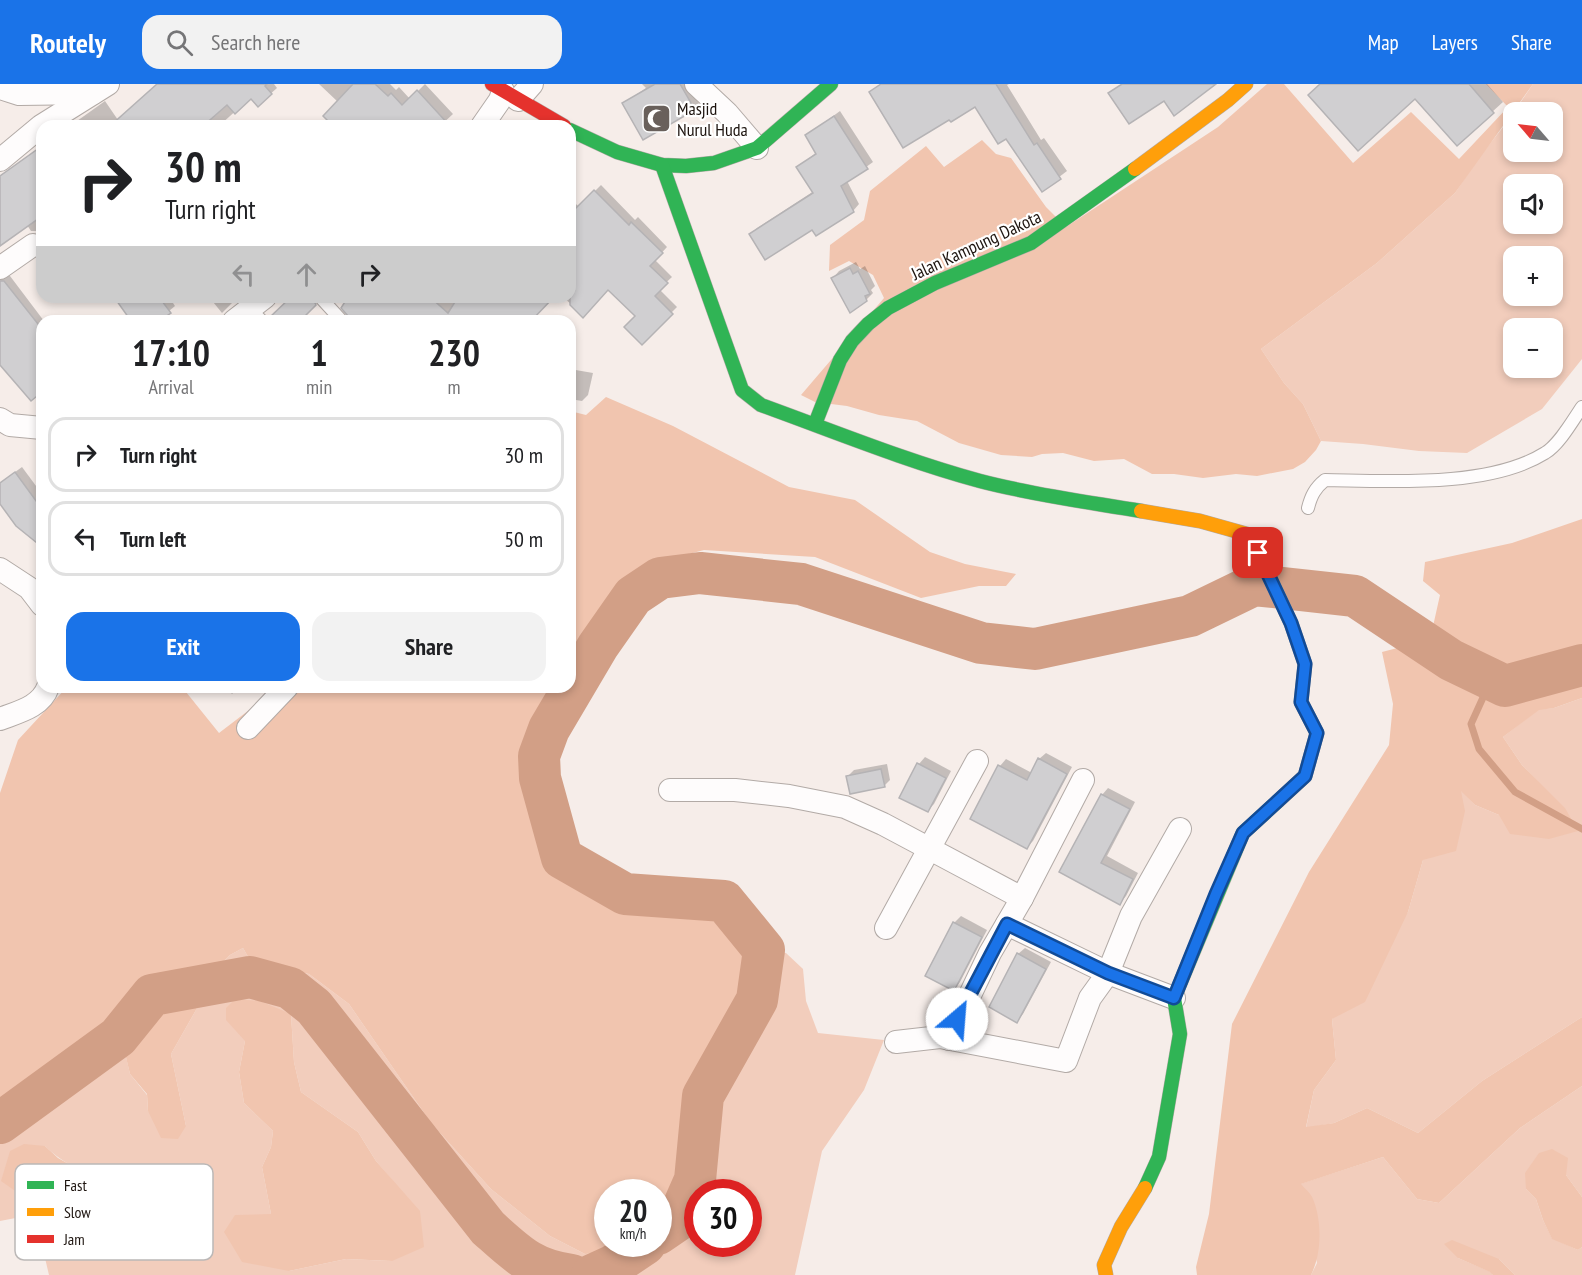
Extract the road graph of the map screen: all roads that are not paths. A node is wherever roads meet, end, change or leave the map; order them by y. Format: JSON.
{"nodes":[{"id":1,"x":696,"y":84,"type":"edge"},
{"id":2,"x":831,"y":84,"type":"edge"},
{"id":3,"x":1246,"y":84,"type":"edge"},
{"id":4,"x":0,"y":88,"type":"edge"},
{"id":5,"x":101,"y":88,"type":"edge"},
{"id":6,"x":511,"y":90,"type":"edge"},
{"id":7,"x":50,"y":120,"type":"edge"},
{"id":8,"x":487,"y":120,"type":"edge"},
{"id":9,"x":555,"y":120,"type":"edge"},
{"id":10,"x":36,"y":130,"type":"edge"},
{"id":11,"x":576,"y":133,"type":"edge"},
{"id":12,"x":757,"y":148,"type":"junction"},
{"id":13,"x":0,"y":160,"type":"edge"},
{"id":14,"x":662,"y":165,"type":"junction"},
{"id":15,"x":33,"y":245,"type":"dead end"},
{"id":16,"x":0,"y":268,"type":"edge"},
{"id":17,"x":326,"y":303,"type":"edge"},
{"id":18,"x":336,"y":315,"type":"edge"},
{"id":19,"x":1582,"y":407,"type":"edge"},
{"id":20,"x":0,"y":419,"type":"edge"},
{"id":21,"x":815,"y":424,"type":"junction"},
{"id":22,"x":36,"y":427,"type":"edge"},
{"id":23,"x":1308,"y":508,"type":"dead end"},
{"id":24,"x":0,"y":569,"type":"edge"},
{"id":25,"x":36,"y":597,"type":"edge"},
{"id":26,"x":46,"y":693,"type":"edge"},
{"id":27,"x":281,"y":693,"type":"edge"},
{"id":28,"x":0,"y":719,"type":"edge"},
{"id":29,"x":248,"y":728,"type":"dead end"},
{"id":30,"x":977,"y":761,"type":"dead end"},
{"id":31,"x":1083,"y":780,"type":"dead end"},
{"id":32,"x":670,"y":790,"type":"dead end"},
{"id":33,"x":1180,"y":829,"type":"dead end"},
{"id":34,"x":929,"y":848,"type":"junction"},
{"id":35,"x":1022,"y":898,"type":"junction"},
{"id":36,"x":1007,"y":924,"type":"junction"},
{"id":37,"x":886,"y":928,"type":"dead end"},
{"id":38,"x":1108,"y":973,"type":"junction"},
{"id":39,"x":1174,"y":998,"type":"junction"},
{"id":40,"x":948,"y":1039,"type":"junction"},
{"id":41,"x":896,"y":1042,"type":"dead end"},
{"id":42,"x":1106,"y":1275,"type":"edge"}],
"edges":[{"from":1,"to":12,"type":"street"},
{"from":2,"to":12,"type":"street"},
{"from":3,"to":21,"type":"street","name":"Jalan Kampung Dakota"},
{"from":4,"to":5,"type":"street"},
{"from":5,"to":7,"type":"street"},
{"from":6,"to":8,"type":"street"},
{"from":6,"to":9,"type":"street"},
{"from":10,"to":13,"type":"street"},
{"from":11,"to":14,"type":"street"},
{"from":12,"to":14,"type":"street"},
{"from":14,"to":21,"type":"street"},
{"from":15,"to":16,"type":"street"},
{"from":17,"to":18,"type":"lane"},
{"from":19,"to":23,"type":"lane"},
{"from":20,"to":22,"type":"street"},
{"from":21,"to":39,"type":"street"},
{"from":24,"to":25,"type":"street"},
{"from":26,"to":28,"type":"street"},
{"from":27,"to":29,"type":"street"},
{"from":30,"to":34,"type":"street"},
{"from":31,"to":35,"type":"street"},
{"from":32,"to":34,"type":"street"},
{"from":33,"to":38,"type":"street"},
{"from":34,"to":35,"type":"street"},
{"from":34,"to":37,"type":"street"},
{"from":35,"to":36,"type":"street"},
{"from":36,"to":38,"type":"street"},
{"from":36,"to":40,"type":"street"},
{"from":38,"to":39,"type":"street"},
{"from":38,"to":40,"type":"street"},
{"from":39,"to":42,"type":"street"},
{"from":40,"to":41,"type":"street"}]}
